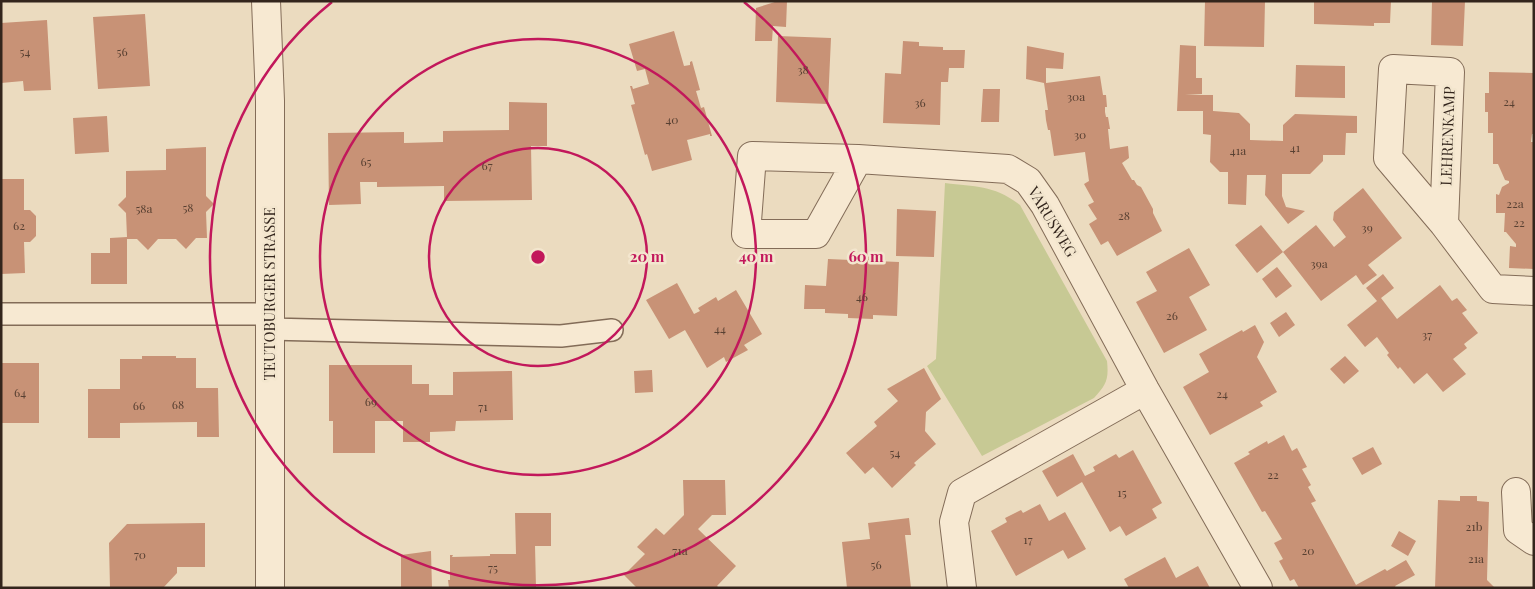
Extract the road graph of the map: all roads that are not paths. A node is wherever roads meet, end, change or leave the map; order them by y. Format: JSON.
{"nodes":[{"id":1,"x":266,"y":1,"type":"edge"},
{"id":2,"x":858,"y":159,"type":"dead end"},
{"id":3,"x":1444,"y":224,"type":"junction"},
{"id":4,"x":1534,"y":291,"type":"edge"},
{"id":5,"x":1,"y":314,"type":"edge"},
{"id":6,"x":269,"y":322,"type":"junction"},
{"id":7,"x":612,"y":330,"type":"dead end"},
{"id":8,"x":1146,"y":390,"type":"junction"},
{"id":9,"x":1516,"y":492,"type":"dead end"},
{"id":10,"x":1534,"y":541,"type":"edge"},
{"id":11,"x":270,"y":588,"type":"edge"},
{"id":12,"x":962,"y":588,"type":"edge"},
{"id":13,"x":1258,"y":588,"type":"edge"}],
"edges":[{"from":1,"to":6,"type":"street","name":"TEUTOBURGER STRASSE"},
{"from":2,"to":8,"type":"street","name":"VARUSWEG"},
{"from":3,"to":3,"type":"street","name":"LEHRENKAMP"},
{"from":3,"to":4,"type":"street","name":"LEHRENKAMP"},
{"from":5,"to":6,"type":"lane"},
{"from":6,"to":7,"type":"lane"},
{"from":6,"to":11,"type":"street","name":"TEUTOBURGER STRASSE"},
{"from":8,"to":12,"type":"street"},
{"from":8,"to":13,"type":"street","name":"VARUSWEG"},
{"from":9,"to":10,"type":"street"}]}
